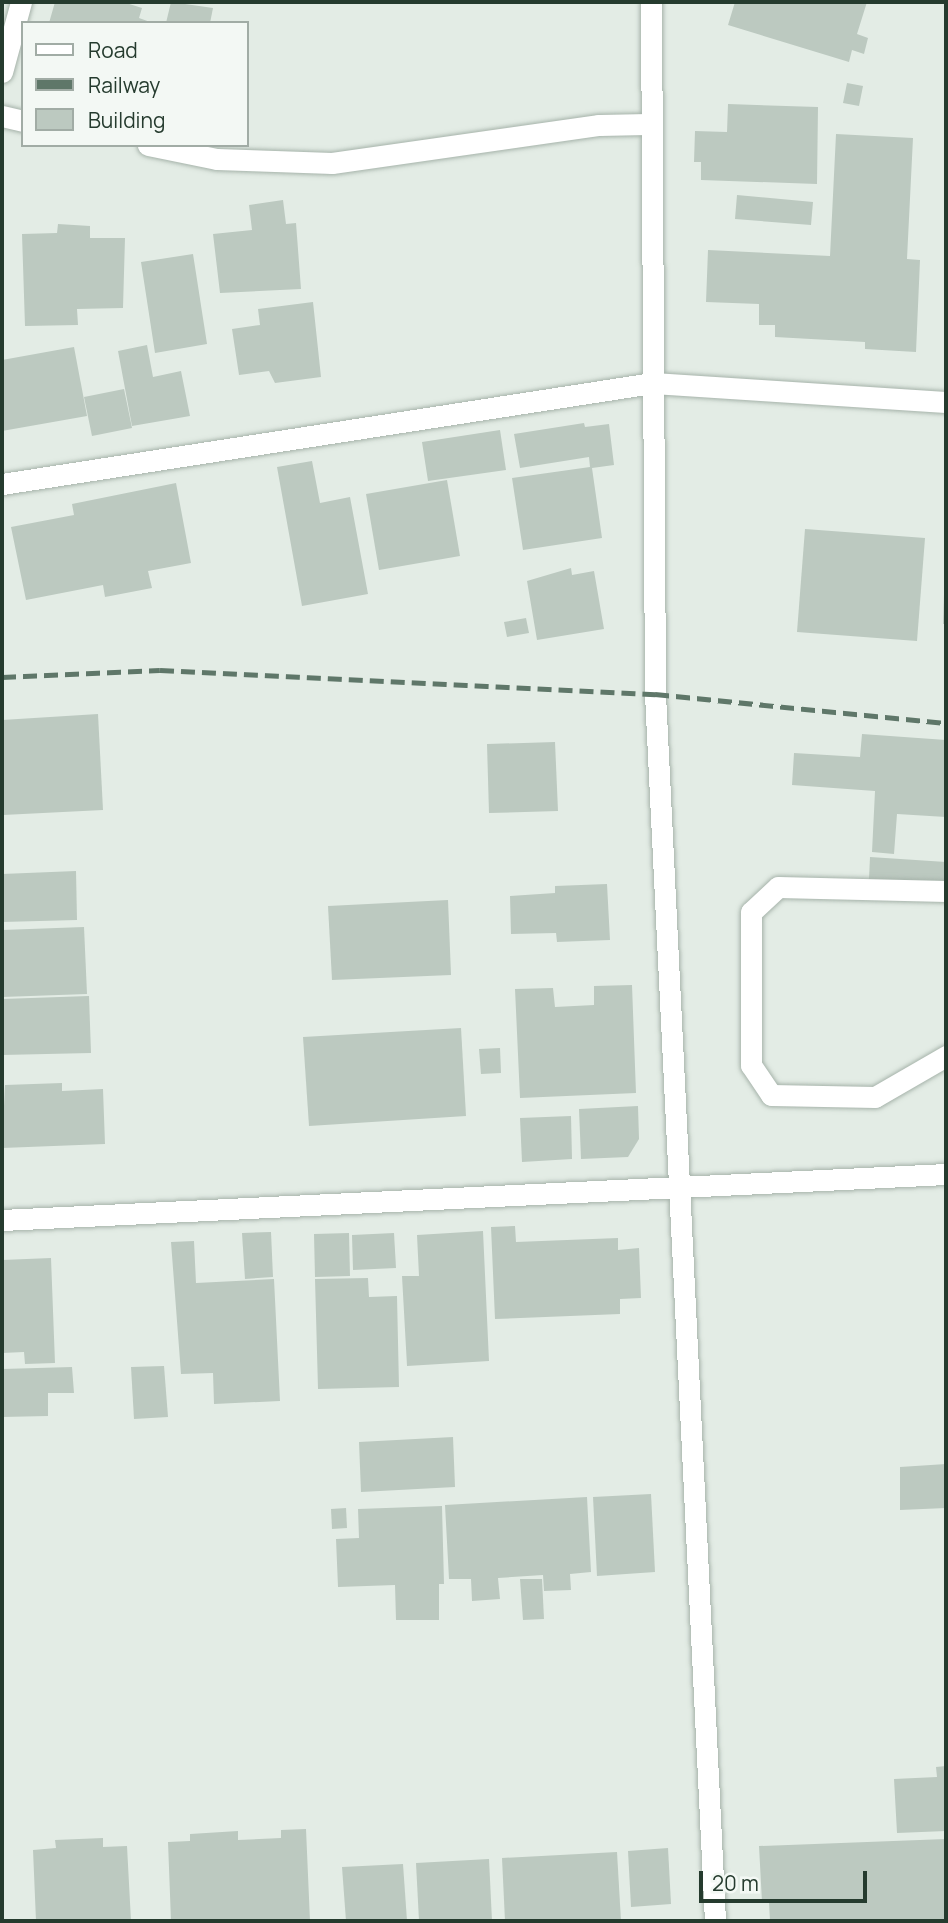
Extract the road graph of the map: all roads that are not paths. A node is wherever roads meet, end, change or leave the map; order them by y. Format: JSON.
{"nodes":[{"id":1,"x":21,"y":2,"type":"edge"},
{"id":2,"x":651,"y":2,"type":"edge"},
{"id":3,"x":2,"y":72,"type":"edge"},
{"id":4,"x":2,"y":116,"type":"edge"},
{"id":5,"x":21,"y":121,"type":"edge"},
{"id":6,"x":652,"y":124,"type":"junction"},
{"id":7,"x":158,"y":147,"type":"edge"},
{"id":8,"x":652,"y":383,"type":"junction"},
{"id":9,"x":946,"y":402,"type":"edge"},
{"id":10,"x":2,"y":484,"type":"edge"},
{"id":11,"x":946,"y":891,"type":"edge"},
{"id":12,"x":946,"y":1056,"type":"edge"},
{"id":13,"x":946,"y":1174,"type":"edge"},
{"id":14,"x":678,"y":1186,"type":"junction"},
{"id":15,"x":2,"y":1220,"type":"edge"},
{"id":16,"x":715,"y":1921,"type":"edge"}],
"edges":[{"from":1,"to":3,"type":"street"},
{"from":2,"to":6,"type":"street"},
{"from":4,"to":5,"type":"street"},
{"from":6,"to":7,"type":"street"},
{"from":6,"to":8,"type":"street"},
{"from":8,"to":9,"type":"street"},
{"from":8,"to":10,"type":"street"},
{"from":8,"to":14,"type":"street"},
{"from":11,"to":12,"type":"street"},
{"from":13,"to":14,"type":"street"},
{"from":14,"to":15,"type":"street"},
{"from":14,"to":16,"type":"street"}]}
